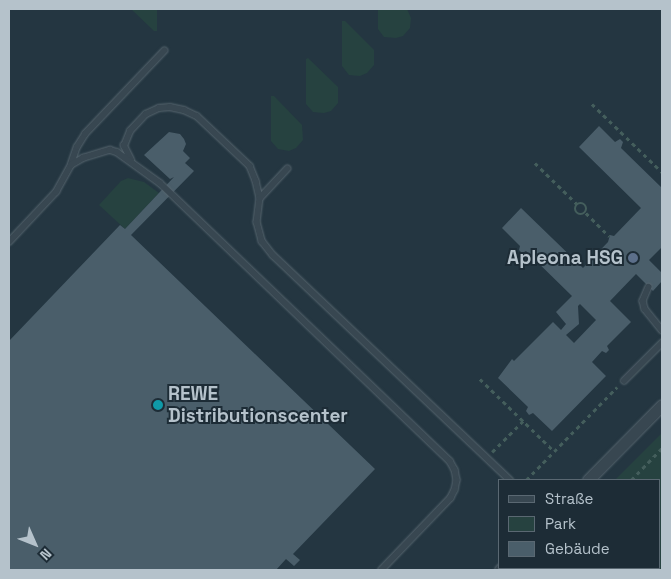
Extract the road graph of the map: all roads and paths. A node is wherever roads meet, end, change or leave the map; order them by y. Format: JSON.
{"nodes":[{"id":1,"x":164,"y":51,"type":"dead end"},
{"id":2,"x":592,"y":104,"type":"dead end"},
{"id":3,"x":132,"y":162,"type":"junction"},
{"id":4,"x":535,"y":162,"type":"dead end"},
{"id":5,"x":71,"y":164,"type":"junction"},
{"id":6,"x":287,"y":169,"type":"dead end"},
{"id":7,"x":662,"y":172,"type":"edge"},
{"id":8,"x":260,"y":198,"type":"junction"},
{"id":9,"x":577,"y":204,"type":"junction"},
{"id":10,"x":586,"y":213,"type":"junction"},
{"id":11,"x":609,"y":236,"type":"dead end"},
{"id":12,"x":9,"y":242,"type":"edge"},
{"id":13,"x":649,"y":287,"type":"dead end"},
{"id":14,"x":662,"y":330,"type":"edge"},
{"id":15,"x":662,"y":343,"type":"edge"},
{"id":16,"x":480,"y":379,"type":"dead end"},
{"id":17,"x":624,"y":381,"type":"joint"},
{"id":18,"x":662,"y":405,"type":"edge"},
{"id":19,"x":522,"y":421,"type":"junction"},
{"id":20,"x":662,"y":448,"type":"edge"},
{"id":21,"x":554,"y":451,"type":"junction"},
{"id":22,"x":486,"y":458,"type":"junction"},
{"id":23,"x":509,"y":479,"type":"edge"},
{"id":24,"x":527,"y":479,"type":"edge"},
{"id":25,"x":589,"y":479,"type":"edge"},
{"id":26,"x":631,"y":479,"type":"edge"},
{"id":27,"x":382,"y":570,"type":"edge"}],
"edges":[{"from":1,"to":5,"type":"lane"},
{"from":2,"to":7,"type":"path"},
{"from":3,"to":5,"type":"lane"},
{"from":3,"to":8,"type":"lane"},
{"from":3,"to":27,"type":"lane"},
{"from":4,"to":9,"type":"path"},
{"from":5,"to":12,"type":"lane"},
{"from":6,"to":8,"type":"lane"},
{"from":8,"to":22,"type":"lane"},
{"from":9,"to":10,"type":"path"},
{"from":9,"to":10,"type":"path"},
{"from":10,"to":11,"type":"path"},
{"from":13,"to":14,"type":"lane"},
{"from":15,"to":17,"type":"lane"},
{"from":16,"to":19,"type":"path"},
{"from":17,"to":21,"type":"path"},
{"from":18,"to":25,"type":"street"},
{"from":19,"to":21,"type":"path"},
{"from":19,"to":22,"type":"path"},
{"from":20,"to":26,"type":"path"},
{"from":21,"to":24,"type":"path"},
{"from":22,"to":23,"type":"lane"}]}
